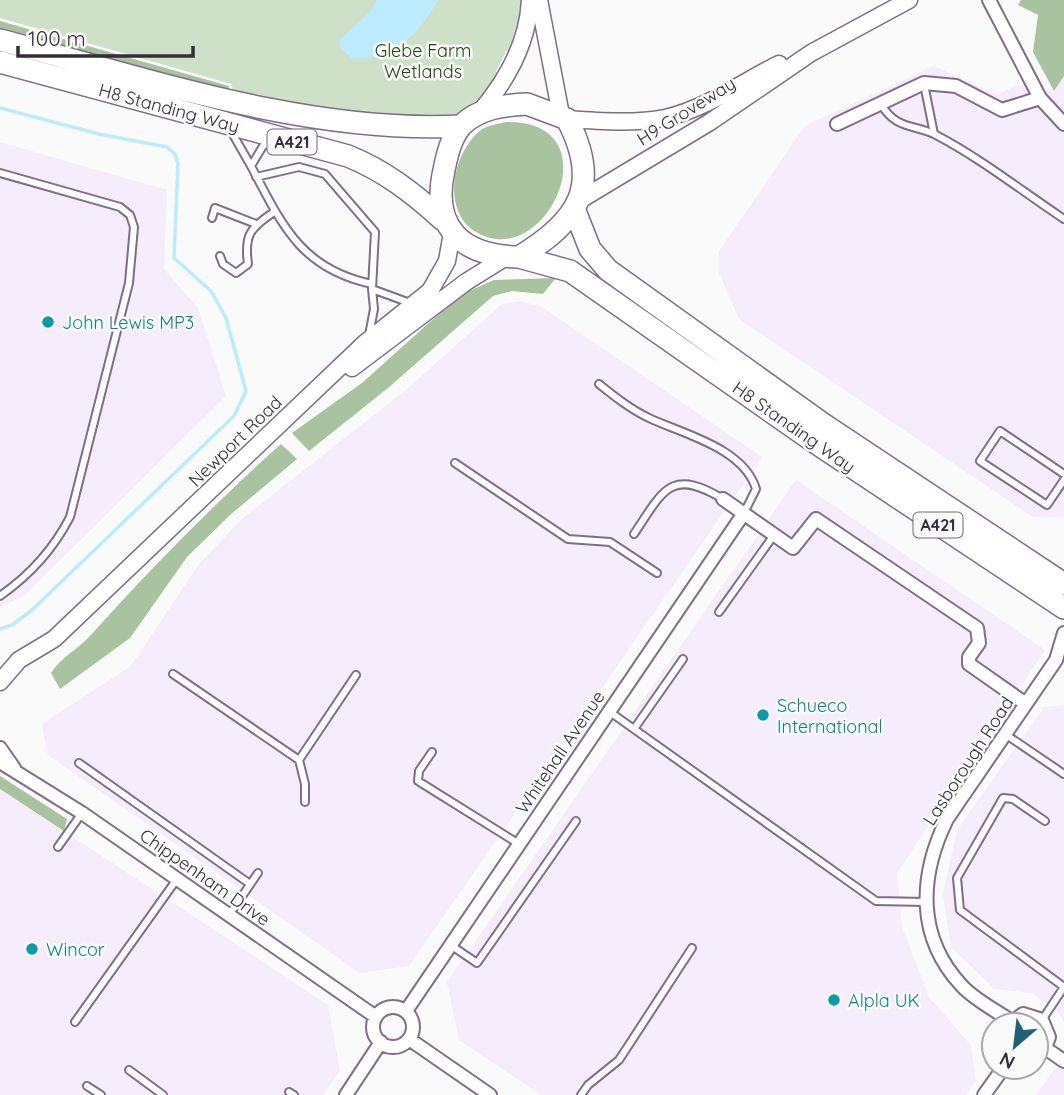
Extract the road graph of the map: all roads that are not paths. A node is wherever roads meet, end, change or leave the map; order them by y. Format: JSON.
{"nodes":[{"id":1,"x":530,"y":0,"type":"edge"},
{"id":2,"x":539,"y":0,"type":"edge"},
{"id":3,"x":909,"y":0,"type":"edge"},
{"id":4,"x":992,"y":2,"type":"edge"},
{"id":5,"x":0,"y":40,"type":"edge"},
{"id":6,"x":810,"y":52,"type":"junction"},
{"id":7,"x":0,"y":62,"type":"edge"},
{"id":8,"x":924,"y":83,"type":"junction"},
{"id":9,"x":1040,"y":98,"type":"junction"},
{"id":10,"x":881,"y":103,"type":"junction"},
{"id":11,"x":564,"y":117,"type":"junction"},
{"id":12,"x":470,"y":120,"type":"junction"},
{"id":13,"x":227,"y":124,"type":"junction"},
{"id":14,"x":837,"y":124,"type":"dead end"},
{"id":15,"x":1064,"y":124,"type":"edge"},
{"id":16,"x":934,"y":134,"type":"junction"},
{"id":17,"x":294,"y":142,"type":"junction"},
{"id":18,"x":250,"y":166,"type":"junction"},
{"id":19,"x":0,"y":173,"type":"edge"},
{"id":20,"x":256,"y":177,"type":"junction"},
{"id":21,"x":578,"y":205,"type":"junction"},
{"id":22,"x":274,"y":212,"type":"junction"},
{"id":23,"x":212,"y":218,"type":"dead end"},
{"id":24,"x":1064,"y":219,"type":"edge"},
{"id":25,"x":256,"y":224,"type":"junction"},
{"id":26,"x":447,"y":226,"type":"junction"},
{"id":27,"x":220,"y":256,"type":"dead end"},
{"id":28,"x":513,"y":257,"type":"junction"},
{"id":29,"x":603,"y":280,"type":"junction"},
{"id":30,"x":372,"y":286,"type":"junction"},
{"id":31,"x":627,"y":297,"type":"junction"},
{"id":32,"x":416,"y":304,"type":"junction"},
{"id":33,"x":365,"y":343,"type":"junction"},
{"id":34,"x":599,"y":384,"type":"dead end"},
{"id":35,"x":276,"y":428,"type":"junction"},
{"id":36,"x":455,"y":463,"type":"dead end"},
{"id":37,"x":1064,"y":477,"type":"edge"},
{"id":38,"x":723,"y":499,"type":"joint"},
{"id":39,"x":748,"y":517,"type":"junction"},
{"id":40,"x":634,"y":534,"type":"dead end"},
{"id":41,"x":774,"y":535,"type":"junction"},
{"id":42,"x":1031,"y":563,"type":"junction"},
{"id":43,"x":1064,"y":572,"type":"edge"},
{"id":44,"x":657,"y":573,"type":"dead end"},
{"id":45,"x":0,"y":596,"type":"edge"},
{"id":46,"x":1060,"y":597,"type":"edge"},
{"id":47,"x":719,"y":612,"type":"dead end"},
{"id":48,"x":1064,"y":632,"type":"edge"},
{"id":49,"x":683,"y":659,"type":"dead end"},
{"id":50,"x":1060,"y":659,"type":"edge"},
{"id":51,"x":19,"y":660,"type":"junction"},
{"id":52,"x":0,"y":662,"type":"edge"},
{"id":53,"x":173,"y":674,"type":"dead end"},
{"id":54,"x":356,"y":675,"type":"dead end"},
{"id":55,"x":0,"y":681,"type":"edge"},
{"id":56,"x":1026,"y":704,"type":"junction"},
{"id":57,"x":609,"y":712,"type":"junction"},
{"id":58,"x":634,"y":729,"type":"junction"},
{"id":59,"x":1005,"y":734,"type":"junction"},
{"id":60,"x":0,"y":748,"type":"edge"},
{"id":61,"x":432,"y":752,"type":"dead end"},
{"id":62,"x":299,"y":760,"type":"junction"},
{"id":63,"x":0,"y":762,"type":"edge"},
{"id":64,"x":79,"y":763,"type":"dead end"},
{"id":65,"x":14,"y":768,"type":"junction"},
{"id":66,"x":1064,"y":774,"type":"edge"},
{"id":67,"x":305,"y":802,"type":"dead end"},
{"id":68,"x":82,"y":813,"type":"junction"},
{"id":69,"x":576,"y":821,"type":"dead end"},
{"id":70,"x":1045,"y":821,"type":"dead end"},
{"id":71,"x":519,"y":845,"type":"junction"},
{"id":72,"x":58,"y":847,"type":"dead end"},
{"id":73,"x":258,"y":873,"type":"dead end"},
{"id":74,"x":177,"y":879,"type":"junction"},
{"id":75,"x":250,"y":884,"type":"junction"},
{"id":76,"x":926,"y":902,"type":"junction"},
{"id":77,"x":229,"y":915,"type":"junction"},
{"id":78,"x":450,"y":945,"type":"junction"},
{"id":79,"x":692,"y":948,"type":"dead end"},
{"id":80,"x":406,"y":1011,"type":"junction"},
{"id":81,"x":994,"y":1011,"type":"edge"},
{"id":82,"x":1048,"y":1011,"type":"edge"},
{"id":83,"x":376,"y":1017,"type":"junction"},
{"id":84,"x":75,"y":1022,"type":"dead end"},
{"id":85,"x":409,"y":1040,"type":"junction"},
{"id":86,"x":381,"y":1042,"type":"junction"},
{"id":87,"x":129,"y":1070,"type":"dead end"},
{"id":88,"x":87,"y":1086,"type":"dead end"},
{"id":89,"x":102,"y":1095,"type":"edge"},
{"id":90,"x":163,"y":1095,"type":"edge"},
{"id":91,"x":346,"y":1095,"type":"edge"},
{"id":92,"x":490,"y":1095,"type":"edge"},
{"id":93,"x":581,"y":1095,"type":"edge"}],
"edges":[{"from":1,"to":12,"type":"street"},
{"from":2,"to":11,"type":"street"},
{"from":3,"to":6,"type":"street","name":"H9 Groveway"},
{"from":4,"to":9,"type":"street"},
{"from":5,"to":12,"type":"highway","name":"H8 Standing Way","number":"A421"},
{"from":6,"to":11,"type":"street","name":"H9 Groveway"},
{"from":6,"to":21,"type":"street","name":"H9 Groveway"},
{"from":7,"to":13,"type":"highway","name":"H8 Standing Way","number":"A421"},
{"from":8,"to":9,"type":"street"},
{"from":8,"to":10,"type":"street"},
{"from":8,"to":16,"type":"lane"},
{"from":9,"to":15,"type":"street"},
{"from":10,"to":14,"type":"street"},
{"from":10,"to":16,"type":"lane"},
{"from":11,"to":12,"type":"highway"},
{"from":11,"to":21,"type":"highway"},
{"from":12,"to":26,"type":"highway"},
{"from":13,"to":17,"type":"highway","name":"H8 Standing Way","number":"A421"},
{"from":13,"to":18,"type":"lane"},
{"from":16,"to":24,"type":"lane"},
{"from":17,"to":18,"type":"lane"},
{"from":17,"to":26,"type":"highway","name":"H8 Standing Way","number":"A421"},
{"from":18,"to":20,"type":"lane"},
{"from":19,"to":45,"type":"lane"},
{"from":20,"to":22,"type":"lane"},
{"from":20,"to":30,"type":"lane"},
{"from":21,"to":28,"type":"highway"},
{"from":21,"to":29,"type":"highway","name":"H8 Standing Way","number":"A421"},
{"from":22,"to":25,"type":"lane"},
{"from":22,"to":30,"type":"lane"},
{"from":23,"to":25,"type":"lane"},
{"from":25,"to":27,"type":"lane"},
{"from":26,"to":28,"type":"highway"},
{"from":26,"to":32,"type":"street","name":"Newport Road"},
{"from":28,"to":29,"type":"highway","name":"H8 Standing Way","number":"A421"},
{"from":28,"to":35,"type":"street"},
{"from":29,"to":31,"type":"highway","name":"H8 Standing Way","number":"A421"},
{"from":30,"to":32,"type":"lane"},
{"from":30,"to":33,"type":"lane"},
{"from":31,"to":42,"type":"highway","name":"H8 Standing Way","number":"A421"},
{"from":31,"to":46,"type":"highway","name":"H8 Standing Way","number":"A421"},
{"from":32,"to":33,"type":"street","name":"Newport Road"},
{"from":33,"to":35,"type":"street","name":"Newport Road"},
{"from":34,"to":39,"type":"lane"},
{"from":35,"to":51,"type":"street","name":"Newport Road"},
{"from":36,"to":44,"type":"lane"},
{"from":37,"to":37,"type":"lane"},
{"from":38,"to":39,"type":"street"},
{"from":38,"to":40,"type":"lane"},
{"from":39,"to":41,"type":"street"},
{"from":39,"to":57,"type":"street","name":"Whitehall Avenue"},
{"from":41,"to":47,"type":"lane"},
{"from":41,"to":56,"type":"street"},
{"from":42,"to":43,"type":"street"},
{"from":42,"to":46,"type":"highway","name":"H8 Standing Way","number":"A421"},
{"from":46,"to":48,"type":"street"},
{"from":48,"to":50,"type":"street","name":"Lasborough Road"},
{"from":49,"to":58,"type":"lane"},
{"from":50,"to":56,"type":"street","name":"Lasborough Road"},
{"from":51,"to":52,"type":"street","name":"Newport Road"},
{"from":51,"to":55,"type":"street","name":"Newport Road"},
{"from":53,"to":62,"type":"lane"},
{"from":54,"to":62,"type":"lane"},
{"from":56,"to":59,"type":"street","name":"Lasborough Road"},
{"from":57,"to":58,"type":"lane"},
{"from":57,"to":71,"type":"street","name":"Whitehall Avenue"},
{"from":58,"to":76,"type":"lane"},
{"from":59,"to":66,"type":"lane"},
{"from":59,"to":76,"type":"street","name":"Lasborough Road"},
{"from":60,"to":65,"type":"street","name":"Chippenham Drive"},
{"from":61,"to":71,"type":"lane"},
{"from":62,"to":67,"type":"lane"},
{"from":63,"to":65,"type":"street","name":"Chippenham Drive"},
{"from":64,"to":75,"type":"lane"},
{"from":65,"to":68,"type":"street","name":"Chippenham Drive"},
{"from":68,"to":72,"type":"lane"},
{"from":68,"to":74,"type":"street","name":"Chippenham Drive"},
{"from":69,"to":78,"type":"lane"},
{"from":70,"to":82,"type":"lane"},
{"from":71,"to":78,"type":"street","name":"Whitehall Avenue"},
{"from":73,"to":75,"type":"lane"},
{"from":74,"to":77,"type":"street","name":"Chippenham Drive"},
{"from":74,"to":84,"type":"lane"},
{"from":75,"to":77,"type":"lane"},
{"from":76,"to":81,"type":"street","name":"Lasborough Road"},
{"from":77,"to":83,"type":"street","name":"Chippenham Drive"},
{"from":78,"to":80,"type":"street","name":"Whitehall Avenue"},
{"from":79,"to":93,"type":"lane"},
{"from":80,"to":83,"type":"street"},
{"from":80,"to":85,"type":"street"},
{"from":83,"to":86,"type":"street"},
{"from":85,"to":86,"type":"street"},
{"from":85,"to":92,"type":"street"},
{"from":86,"to":91,"type":"street"},
{"from":87,"to":90,"type":"lane"},
{"from":88,"to":89,"type":"lane"}]}
